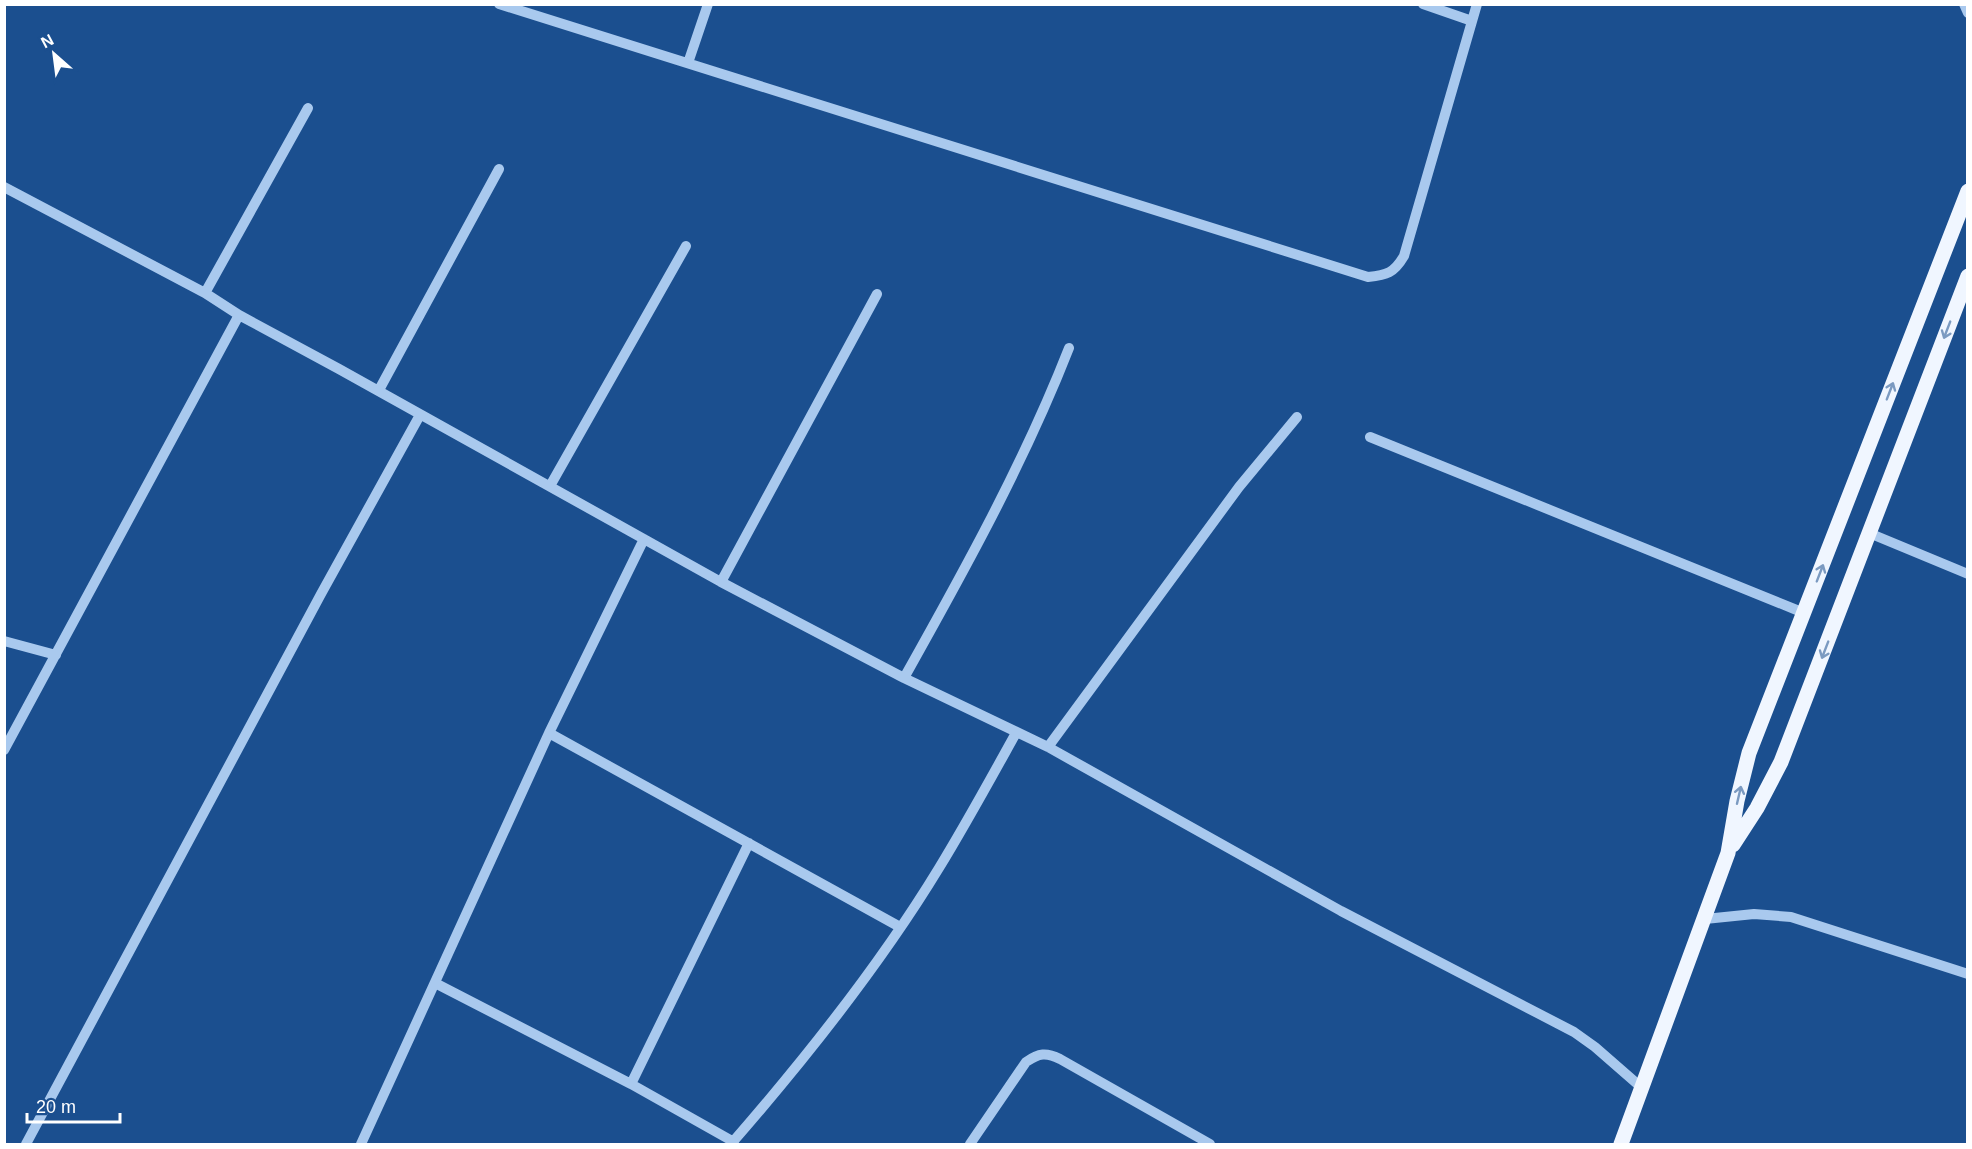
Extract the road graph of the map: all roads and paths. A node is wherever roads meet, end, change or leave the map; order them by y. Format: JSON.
{"nodes":[{"id":1,"x":499,"y":4,"type":"edge"},
{"id":2,"x":708,"y":4,"type":"edge"},
{"id":3,"x":1423,"y":4,"type":"edge"},
{"id":4,"x":1477,"y":4,"type":"edge"},
{"id":5,"x":1964,"y":4,"type":"edge"},
{"id":6,"x":1968,"y":13,"type":"edge"},
{"id":7,"x":1472,"y":21,"type":"junction"},
{"id":8,"x":688,"y":63,"type":"junction"},
{"id":9,"x":308,"y":108,"type":"dead end"},
{"id":10,"x":499,"y":169,"type":"dead end"},
{"id":11,"x":4,"y":187,"type":"edge"},
{"id":12,"x":1968,"y":190,"type":"edge"},
{"id":13,"x":686,"y":246,"type":"dead end"},
{"id":14,"x":1968,"y":276,"type":"edge"},
{"id":15,"x":205,"y":293,"type":"junction"},
{"id":16,"x":877,"y":294,"type":"dead end"},
{"id":17,"x":239,"y":315,"type":"junction"},
{"id":18,"x":1070,"y":348,"type":"dead end"},
{"id":19,"x":379,"y":390,"type":"junction"},
{"id":20,"x":420,"y":415,"type":"junction"},
{"id":21,"x":1297,"y":417,"type":"dead end"},
{"id":22,"x":1370,"y":437,"type":"dead end"},
{"id":23,"x":550,"y":486,"type":"junction"},
{"id":24,"x":1869,"y":533,"type":"junction"},
{"id":25,"x":645,"y":539,"type":"junction"},
{"id":26,"x":1968,"y":574,"type":"edge"},
{"id":27,"x":721,"y":582,"type":"junction"},
{"id":28,"x":1804,"y":613,"type":"junction"},
{"id":29,"x":4,"y":641,"type":"edge"},
{"id":30,"x":56,"y":655,"type":"junction"},
{"id":31,"x":904,"y":678,"type":"junction"},
{"id":32,"x":549,"y":733,"type":"junction"},
{"id":33,"x":1016,"y":733,"type":"junction"},
{"id":34,"x":1048,"y":747,"type":"junction"},
{"id":35,"x":4,"y":750,"type":"edge"},
{"id":36,"x":749,"y":843,"type":"junction"},
{"id":37,"x":1728,"y":853,"type":"junction"},
{"id":38,"x":1705,"y":919,"type":"junction"},
{"id":39,"x":900,"y":927,"type":"junction"},
{"id":40,"x":1968,"y":974,"type":"edge"},
{"id":41,"x":435,"y":983,"type":"junction"},
{"id":42,"x":632,"y":1084,"type":"junction"},
{"id":43,"x":1642,"y":1089,"type":"junction"},
{"id":44,"x":733,"y":1143,"type":"edge"},
{"id":45,"x":26,"y":1144,"type":"edge"},
{"id":46,"x":361,"y":1144,"type":"edge"},
{"id":47,"x":970,"y":1144,"type":"edge"},
{"id":48,"x":1210,"y":1144,"type":"edge"},
{"id":49,"x":1621,"y":1144,"type":"edge"}],
"edges":[{"from":1,"to":8,"type":"street"},
{"from":2,"to":8,"type":"street"},
{"from":3,"to":7,"type":"street"},
{"from":4,"to":7,"type":"street"},
{"from":5,"to":6,"type":"street"},
{"from":7,"to":8,"type":"street"},
{"from":9,"to":15,"type":"street"},
{"from":10,"to":19,"type":"street"},
{"from":11,"to":15,"type":"street"},
{"from":28,"to":12,"type":"main road","one_way":true},
{"from":13,"to":23,"type":"street"},
{"from":14,"to":24,"type":"main road","one_way":true},
{"from":15,"to":17,"type":"street"},
{"from":16,"to":27,"type":"street"},
{"from":17,"to":19,"type":"street"},
{"from":17,"to":30,"type":"street"},
{"from":18,"to":31,"type":"street"},
{"from":19,"to":20,"type":"street"},
{"from":20,"to":23,"type":"street"},
{"from":20,"to":45,"type":"street"},
{"from":21,"to":34,"type":"street"},
{"from":22,"to":28,"type":"street"},
{"from":23,"to":25,"type":"street"},
{"from":24,"to":26,"type":"street"},
{"from":24,"to":37,"type":"main road","one_way":true},
{"from":25,"to":27,"type":"street"},
{"from":25,"to":32,"type":"street"},
{"from":27,"to":31,"type":"street"},
{"from":37,"to":28,"type":"main road","one_way":true},
{"from":29,"to":30,"type":"street"},
{"from":30,"to":35,"type":"street"},
{"from":31,"to":33,"type":"street"},
{"from":32,"to":36,"type":"street"},
{"from":32,"to":41,"type":"street"},
{"from":33,"to":34,"type":"street"},
{"from":33,"to":39,"type":"street"},
{"from":34,"to":43,"type":"street"},
{"from":36,"to":39,"type":"street"},
{"from":36,"to":42,"type":"street"},
{"from":37,"to":38,"type":"main road"},
{"from":38,"to":40,"type":"street"},
{"from":38,"to":43,"type":"main road"},
{"from":39,"to":44,"type":"street"},
{"from":41,"to":42,"type":"street"},
{"from":41,"to":46,"type":"street"},
{"from":42,"to":44,"type":"street"},
{"from":43,"to":49,"type":"main road"},
{"from":47,"to":48,"type":"street"}]}
